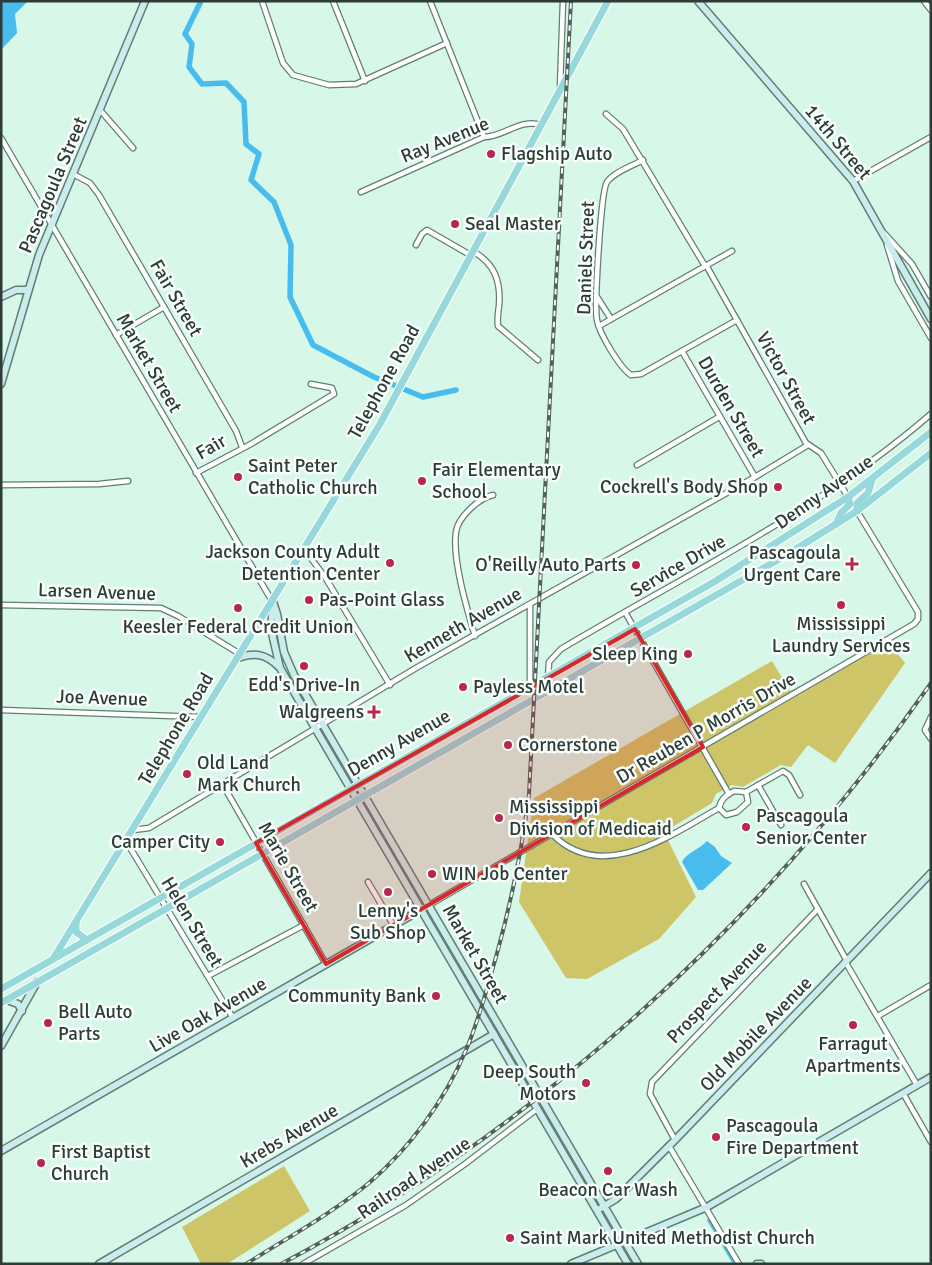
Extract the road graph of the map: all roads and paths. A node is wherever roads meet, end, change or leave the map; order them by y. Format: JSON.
{"nodes":[{"id":1,"x":145,"y":1,"type":"edge"},
{"id":2,"x":262,"y":1,"type":"edge"},
{"id":3,"x":333,"y":1,"type":"edge"},
{"id":4,"x":430,"y":1,"type":"edge"},
{"id":5,"x":563,"y":1,"type":"edge"},
{"id":6,"x":608,"y":1,"type":"edge"},
{"id":7,"x":698,"y":1,"type":"edge"},
{"id":8,"x":924,"y":1,"type":"edge"},
{"id":9,"x":931,"y":10,"type":"edge"},
{"id":10,"x":447,"y":43,"type":"junction"},
{"id":11,"x":364,"y":81,"type":"junction"},
{"id":12,"x":560,"y":91,"type":"junction"},
{"id":13,"x":100,"y":110,"type":"junction"},
{"id":14,"x":606,"y":114,"type":"dead end"},
{"id":15,"x":541,"y":126,"type":"junction"},
{"id":16,"x":484,"y":137,"type":"junction"},
{"id":17,"x":931,"y":137,"type":"edge"},
{"id":18,"x":1,"y":138,"type":"edge"},
{"id":19,"x":133,"y":148,"type":"dead end"},
{"id":20,"x":643,"y":160,"type":"junction"},
{"id":21,"x":73,"y":174,"type":"junction"},
{"id":22,"x":853,"y":181,"type":"junction"},
{"id":23,"x":361,"y":192,"type":"dead end"},
{"id":24,"x":51,"y":224,"type":"junction"},
{"id":25,"x":883,"y":232,"type":"junction"},
{"id":26,"x":416,"y":245,"type":"dead end"},
{"id":27,"x":732,"y":251,"type":"dead end"},
{"id":28,"x":473,"y":254,"type":"junction"},
{"id":29,"x":706,"y":266,"type":"junction"},
{"id":30,"x":28,"y":290,"type":"junction"},
{"id":31,"x":1,"y":297,"type":"edge"},
{"id":32,"x":597,"y":297,"type":"junction"},
{"id":33,"x":931,"y":297,"type":"edge"},
{"id":34,"x":164,"y":307,"type":"junction"},
{"id":35,"x":611,"y":319,"type":"junction"},
{"id":36,"x":931,"y":319,"type":"edge"},
{"id":37,"x":737,"y":320,"type":"junction"},
{"id":38,"x":599,"y":326,"type":"junction"},
{"id":39,"x":116,"y":335,"type":"junction"},
{"id":40,"x":931,"y":338,"type":"edge"},
{"id":41,"x":682,"y":351,"type":"junction"},
{"id":42,"x":538,"y":360,"type":"dead end"},
{"id":43,"x":1,"y":384,"type":"edge"},
{"id":44,"x":311,"y":384,"type":"dead end"},
{"id":45,"x":931,"y":414,"type":"edge"},
{"id":46,"x":719,"y":418,"type":"junction"},
{"id":47,"x":931,"y":432,"type":"edge"},
{"id":48,"x":808,"y":444,"type":"junction"},
{"id":49,"x":242,"y":447,"type":"junction"},
{"id":50,"x":931,"y":454,"type":"edge"},
{"id":51,"x":637,"y":465,"type":"dead end"},
{"id":52,"x":196,"y":473,"type":"junction"},
{"id":53,"x":754,"y":477,"type":"junction"},
{"id":54,"x":872,"y":479,"type":"junction"},
{"id":55,"x":128,"y":481,"type":"dead end"},
{"id":56,"x":1,"y":485,"type":"edge"},
{"id":57,"x":841,"y":485,"type":"junction"},
{"id":58,"x":493,"y":495,"type":"dead end"},
{"id":59,"x":848,"y":497,"type":"junction"},
{"id":60,"x":857,"y":511,"type":"junction"},
{"id":61,"x":835,"y":525,"type":"junction"},
{"id":62,"x":304,"y":549,"type":"junction"},
{"id":63,"x":272,"y":602,"type":"junction"},
{"id":64,"x":1,"y":605,"type":"edge"},
{"id":65,"x":530,"y":605,"type":"junction"},
{"id":66,"x":625,"y":612,"type":"junction"},
{"id":67,"x":635,"y":629,"type":"junction"},
{"id":68,"x":475,"y":636,"type":"junction"},
{"id":69,"x":641,"y":639,"type":"junction"},
{"id":70,"x":239,"y":656,"type":"junction"},
{"id":71,"x":280,"y":668,"type":"junction"},
{"id":72,"x":548,"y":678,"type":"junction"},
{"id":73,"x":390,"y":685,"type":"junction"},
{"id":74,"x":530,"y":688,"type":"junction"},
{"id":75,"x":1,"y":710,"type":"edge"},
{"id":76,"x":931,"y":716,"type":"edge"},
{"id":77,"x":202,"y":717,"type":"junction"},
{"id":78,"x":323,"y":726,"type":"junction"},
{"id":79,"x":315,"y":730,"type":"junction"},
{"id":80,"x":931,"y":739,"type":"edge"},
{"id":81,"x":703,"y":747,"type":"junction"},
{"id":82,"x":223,"y":785,"type":"junction"},
{"id":83,"x":358,"y":785,"type":"junction"},
{"id":84,"x":758,"y":785,"type":"junction"},
{"id":85,"x":351,"y":789,"type":"junction"},
{"id":86,"x":746,"y":792,"type":"junction"},
{"id":87,"x":729,"y":794,"type":"junction"},
{"id":88,"x":800,"y":794,"type":"dead end"},
{"id":89,"x":364,"y":796,"type":"junction"},
{"id":90,"x":357,"y":800,"type":"junction"},
{"id":91,"x":719,"y":808,"type":"junction"},
{"id":92,"x":781,"y":825,"type":"dead end"},
{"id":93,"x":133,"y":830,"type":"junction"},
{"id":94,"x":552,"y":834,"type":"junction"},
{"id":95,"x":126,"y":841,"type":"junction"},
{"id":96,"x":256,"y":843,"type":"junction"},
{"id":97,"x":262,"y":854,"type":"junction"},
{"id":98,"x":931,"y":872,"type":"edge"},
{"id":99,"x":368,"y":882,"type":"dead end"},
{"id":100,"x":804,"y":884,"type":"dead end"},
{"id":101,"x":160,"y":898,"type":"junction"},
{"id":102,"x":429,"y":905,"type":"junction"},
{"id":103,"x":167,"y":908,"type":"junction"},
{"id":104,"x":818,"y":909,"type":"junction"},
{"id":105,"x":422,"y":910,"type":"junction"},
{"id":106,"x":76,"y":922,"type":"junction"},
{"id":107,"x":304,"y":925,"type":"junction"},
{"id":108,"x":394,"y":926,"type":"junction"},
{"id":109,"x":87,"y":940,"type":"junction"},
{"id":110,"x":53,"y":959,"type":"junction"},
{"id":111,"x":846,"y":962,"type":"junction"},
{"id":112,"x":326,"y":964,"type":"junction"},
{"id":113,"x":208,"y":976,"type":"junction"},
{"id":114,"x":37,"y":982,"type":"junction"},
{"id":115,"x":931,"y":985,"type":"edge"},
{"id":116,"x":1,"y":989,"type":"edge"},
{"id":117,"x":4,"y":1001,"type":"edge"},
{"id":118,"x":22,"y":1011,"type":"junction"},
{"id":119,"x":878,"y":1016,"type":"junction"},
{"id":120,"x":233,"y":1018,"type":"junction"},
{"id":121,"x":494,"y":1034,"type":"junction"},
{"id":122,"x":1,"y":1046,"type":"edge"},
{"id":123,"x":931,"y":1077,"type":"edge"},
{"id":124,"x":917,"y":1085,"type":"junction"},
{"id":125,"x":903,"y":1093,"type":"junction"},
{"id":126,"x":537,"y":1110,"type":"junction"},
{"id":127,"x":674,"y":1140,"type":"junction"},
{"id":128,"x":931,"y":1142,"type":"edge"},
{"id":129,"x":669,"y":1146,"type":"junction"},
{"id":130,"x":1,"y":1151,"type":"edge"},
{"id":131,"x":605,"y":1207,"type":"junction"},
{"id":132,"x":707,"y":1207,"type":"junction"},
{"id":133,"x":596,"y":1210,"type":"junction"},
{"id":134,"x":626,"y":1242,"type":"junction"},
{"id":135,"x":617,"y":1245,"type":"junction"},
{"id":136,"x":99,"y":1264,"type":"edge"},
{"id":137,"x":303,"y":1264,"type":"edge"},
{"id":138,"x":571,"y":1264,"type":"edge"},
{"id":139,"x":628,"y":1264,"type":"edge"},
{"id":140,"x":638,"y":1264,"type":"edge"},
{"id":141,"x":739,"y":1264,"type":"edge"},
{"id":142,"x":757,"y":1264,"type":"edge"},
{"id":143,"x":761,"y":1264,"type":"edge"}],
"edges":[{"from":1,"to":13,"type":"street","name":"Pascagoula Street"},
{"from":2,"to":11,"type":"street"},
{"from":3,"to":11,"type":"street"},
{"from":4,"to":10,"type":"street"},
{"from":5,"to":12,"type":"street"},
{"from":6,"to":12,"type":"main road","name":"Telephone Road"},
{"from":7,"to":22,"type":"street","name":"14th Street"},
{"from":8,"to":9,"type":"street"},
{"from":10,"to":11,"type":"street"},
{"from":10,"to":16,"type":"street"},
{"from":12,"to":15,"type":"main road","name":"Telephone Road"},
{"from":13,"to":19,"type":"street"},
{"from":13,"to":21,"type":"street","name":"Pascagoula Street"},
{"from":14,"to":20,"type":"street","name":"Victor Street"},
{"from":15,"to":16,"type":"street","name":"Ray Avenue"},
{"from":15,"to":28,"type":"main road","name":"Telephone Road"},
{"from":16,"to":23,"type":"street","name":"Ray Avenue"},
{"from":17,"to":22,"type":"street"},
{"from":18,"to":24,"type":"street","name":"Market Street"},
{"from":20,"to":29,"type":"street","name":"Victor Street"},
{"from":20,"to":32,"type":"street","name":"Daniels Street"},
{"from":21,"to":24,"type":"street","name":"Pascagoula Street"},
{"from":21,"to":34,"type":"street","name":"Fair Street"},
{"from":22,"to":25,"type":"street","name":"14th Street"},
{"from":24,"to":30,"type":"street","name":"Pascagoula Street"},
{"from":24,"to":39,"type":"street","name":"Market Street"},
{"from":25,"to":33,"type":"street"},
{"from":25,"to":36,"type":"street","name":"14th Street"},
{"from":25,"to":40,"type":"street"},
{"from":26,"to":28,"type":"street"},
{"from":27,"to":29,"type":"street"},
{"from":28,"to":42,"type":"street"},
{"from":28,"to":62,"type":"main road","name":"Telephone Road"},
{"from":29,"to":35,"type":"street"},
{"from":29,"to":37,"type":"street","name":"Victor Street"},
{"from":30,"to":31,"type":"street"},
{"from":30,"to":43,"type":"street","name":"Pascagoula Street"},
{"from":32,"to":35,"type":"street"},
{"from":32,"to":38,"type":"street","name":"Daniels Street"},
{"from":34,"to":39,"type":"street"},
{"from":34,"to":49,"type":"street","name":"Fair Street"},
{"from":35,"to":38,"type":"street"},
{"from":37,"to":41,"type":"street"},
{"from":37,"to":48,"type":"street","name":"Victor Street"},
{"from":38,"to":41,"type":"street","name":"Daniels Street"},
{"from":39,"to":52,"type":"street","name":"Market Street"},
{"from":41,"to":46,"type":"street","name":"Durden Street"},
{"from":44,"to":49,"type":"street","name":"Fair"},
{"from":45,"to":57,"type":"street","name":"Service Drive"},
{"from":46,"to":51,"type":"street"},
{"from":46,"to":53,"type":"street","name":"Durden Street"},
{"from":47,"to":54,"type":"main road","name":"Denny Avenue"},
{"from":48,"to":53,"type":"street","name":"Kenneth Avenue"},
{"from":48,"to":57,"type":"street","name":"Victor Street"},
{"from":49,"to":52,"type":"street","name":"Fair"},
{"from":50,"to":60,"type":"main road","name":"Denny Avenue"},
{"from":52,"to":63,"type":"street","name":"Market Street"},
{"from":53,"to":65,"type":"street","name":"Kenneth Avenue"},
{"from":54,"to":59,"type":"main road","name":"Denny Avenue"},
{"from":54,"to":60,"type":"main road"},
{"from":55,"to":56,"type":"street"},
{"from":57,"to":59,"type":"street","name":"Victor Street"},
{"from":57,"to":66,"type":"street","name":"Service Drive"},
{"from":58,"to":68,"type":"street"},
{"from":59,"to":61,"type":"main road"},
{"from":59,"to":67,"type":"main road","name":"Denny Avenue"},
{"from":60,"to":61,"type":"main road","name":"Denny Avenue"},
{"from":60,"to":81,"type":"street","name":"Dr Reuben P Morris Drive"},
{"from":61,"to":69,"type":"main road","name":"Denny Avenue"},
{"from":62,"to":63,"type":"main road","name":"Telephone Road"},
{"from":62,"to":73,"type":"street"},
{"from":63,"to":70,"type":"main road","name":"Telephone Road"},
{"from":63,"to":71,"type":"street","name":"Market Street"},
{"from":63,"to":78,"type":"street","name":"Market Street"},
{"from":64,"to":70,"type":"street","name":"Larsen Avenue"},
{"from":65,"to":68,"type":"street","name":"Kenneth Avenue"},
{"from":65,"to":74,"type":"street"},
{"from":66,"to":67,"type":"street"},
{"from":66,"to":72,"type":"street","name":"Service Drive"},
{"from":67,"to":69,"type":"street"},
{"from":67,"to":72,"type":"main road","name":"Denny Avenue"},
{"from":68,"to":73,"type":"street","name":"Kenneth Avenue"},
{"from":69,"to":81,"type":"street"},
{"from":69,"to":89,"type":"main road","name":"Denny Avenue"},
{"from":70,"to":71,"type":"street"},
{"from":70,"to":77,"type":"main road","name":"Telephone Road"},
{"from":71,"to":79,"type":"street","name":"Market Street"},
{"from":72,"to":74,"type":"main road","name":"Denny Avenue"},
{"from":73,"to":78,"type":"street","name":"Kenneth Avenue"},
{"from":74,"to":83,"type":"main road","name":"Denny Avenue"},
{"from":75,"to":77,"type":"street","name":"Joe Avenue"},
{"from":76,"to":80,"type":"street"},
{"from":77,"to":93,"type":"main road","name":"Telephone Road"},
{"from":78,"to":79,"type":"street","name":"Kenneth Avenue"},
{"from":78,"to":83,"type":"street","name":"Market Street"},
{"from":79,"to":82,"type":"street","name":"Kenneth Avenue"},
{"from":79,"to":85,"type":"street","name":"Market Street"},
{"from":81,"to":87,"type":"street"},
{"from":81,"to":94,"type":"street","name":"Dr Reuben P Morris Drive"},
{"from":82,"to":93,"type":"street","name":"Kenneth Avenue"},
{"from":82,"to":96,"type":"street","name":"Marie Street"},
{"from":83,"to":85,"type":"main road","name":"Denny Avenue"},
{"from":83,"to":89,"type":"street","name":"Market Street"},
{"from":84,"to":86,"type":"street"},
{"from":84,"to":88,"type":"street"},
{"from":84,"to":92,"type":"street"},
{"from":85,"to":90,"type":"street","name":"Market Street"},
{"from":85,"to":96,"type":"main road","name":"Denny Avenue"},
{"from":86,"to":87,"type":"street"},
{"from":86,"to":91,"type":"street"},
{"from":87,"to":91,"type":"street"},
{"from":89,"to":90,"type":"main road","name":"Denny Avenue"},
{"from":89,"to":102,"type":"street","name":"Market Street"},
{"from":90,"to":97,"type":"main road","name":"Denny Avenue"},
{"from":90,"to":105,"type":"street","name":"Market Street"},
{"from":91,"to":94,"type":"street"},
{"from":93,"to":95,"type":"main road","name":"Telephone Road"},
{"from":94,"to":102,"type":"street","name":"Dr Reuben P Morris Drive"},
{"from":95,"to":101,"type":"street","name":"Helen Street"},
{"from":95,"to":106,"type":"main road","name":"Telephone Road"},
{"from":96,"to":97,"type":"street","name":"Marie Street"},
{"from":96,"to":101,"type":"main road","name":"Denny Avenue"},
{"from":97,"to":103,"type":"main road","name":"Denny Avenue"},
{"from":97,"to":107,"type":"street","name":"Marie Street"},
{"from":98,"to":111,"type":"street","name":"Old Mobile Avenue"},
{"from":99,"to":108,"type":"street"},
{"from":100,"to":104,"type":"street"},
{"from":101,"to":103,"type":"street","name":"Helen Street"},
{"from":101,"to":109,"type":"main road","name":"Denny Avenue"},
{"from":102,"to":105,"type":"street","name":"Live Oak Avenue"},
{"from":102,"to":131,"type":"street","name":"Market Street"},
{"from":103,"to":113,"type":"street","name":"Helen Street"},
{"from":103,"to":114,"type":"main road","name":"Denny Avenue"},
{"from":104,"to":111,"type":"street"},
{"from":104,"to":127,"type":"street","name":"Prospect Avenue"},
{"from":105,"to":108,"type":"street","name":"Live Oak Avenue"},
{"from":105,"to":121,"type":"street","name":"Market Street"},
{"from":106,"to":109,"type":"main road"},
{"from":106,"to":110,"type":"main road","name":"Telephone Road"},
{"from":107,"to":112,"type":"street","name":"Marie Street"},
{"from":107,"to":113,"type":"street"},
{"from":108,"to":112,"type":"street","name":"Live Oak Avenue"},
{"from":109,"to":110,"type":"main road","name":"Denny Avenue"},
{"from":110,"to":116,"type":"main road","name":"Denny Avenue"},
{"from":111,"to":119,"type":"street"},
{"from":111,"to":127,"type":"street","name":"Old Mobile Avenue"},
{"from":112,"to":120,"type":"street","name":"Live Oak Avenue"},
{"from":113,"to":120,"type":"street","name":"Helen Street"},
{"from":114,"to":117,"type":"main road","name":"Denny Avenue"},
{"from":114,"to":118,"type":"street"},
{"from":115,"to":119,"type":"street"},
{"from":117,"to":118,"type":"street"},
{"from":118,"to":122,"type":"street"},
{"from":119,"to":124,"type":"street"},
{"from":120,"to":130,"type":"street","name":"Live Oak Avenue"},
{"from":121,"to":126,"type":"street","name":"Market Street"},
{"from":121,"to":136,"type":"street","name":"Krebs Avenue"},
{"from":123,"to":124,"type":"street"},
{"from":124,"to":125,"type":"street"},
{"from":125,"to":128,"type":"street"},
{"from":125,"to":132,"type":"street"},
{"from":126,"to":133,"type":"street","name":"Market Street"},
{"from":126,"to":137,"type":"street","name":"Railroad Avenue"},
{"from":127,"to":129,"type":"street","name":"Old Mobile Avenue"},
{"from":129,"to":131,"type":"street","name":"Old Mobile Avenue"},
{"from":129,"to":132,"type":"street"},
{"from":131,"to":133,"type":"street","name":"Old Mobile Avenue"},
{"from":131,"to":134,"type":"street","name":"Market Street"},
{"from":132,"to":134,"type":"street"},
{"from":132,"to":141,"type":"street"},
{"from":133,"to":135,"type":"street","name":"Market Street"},
{"from":134,"to":135,"type":"street"},
{"from":134,"to":140,"type":"street","name":"Market Street"},
{"from":135,"to":138,"type":"street"},
{"from":135,"to":139,"type":"street","name":"Market Street"},
{"from":142,"to":143,"type":"street"}]}
